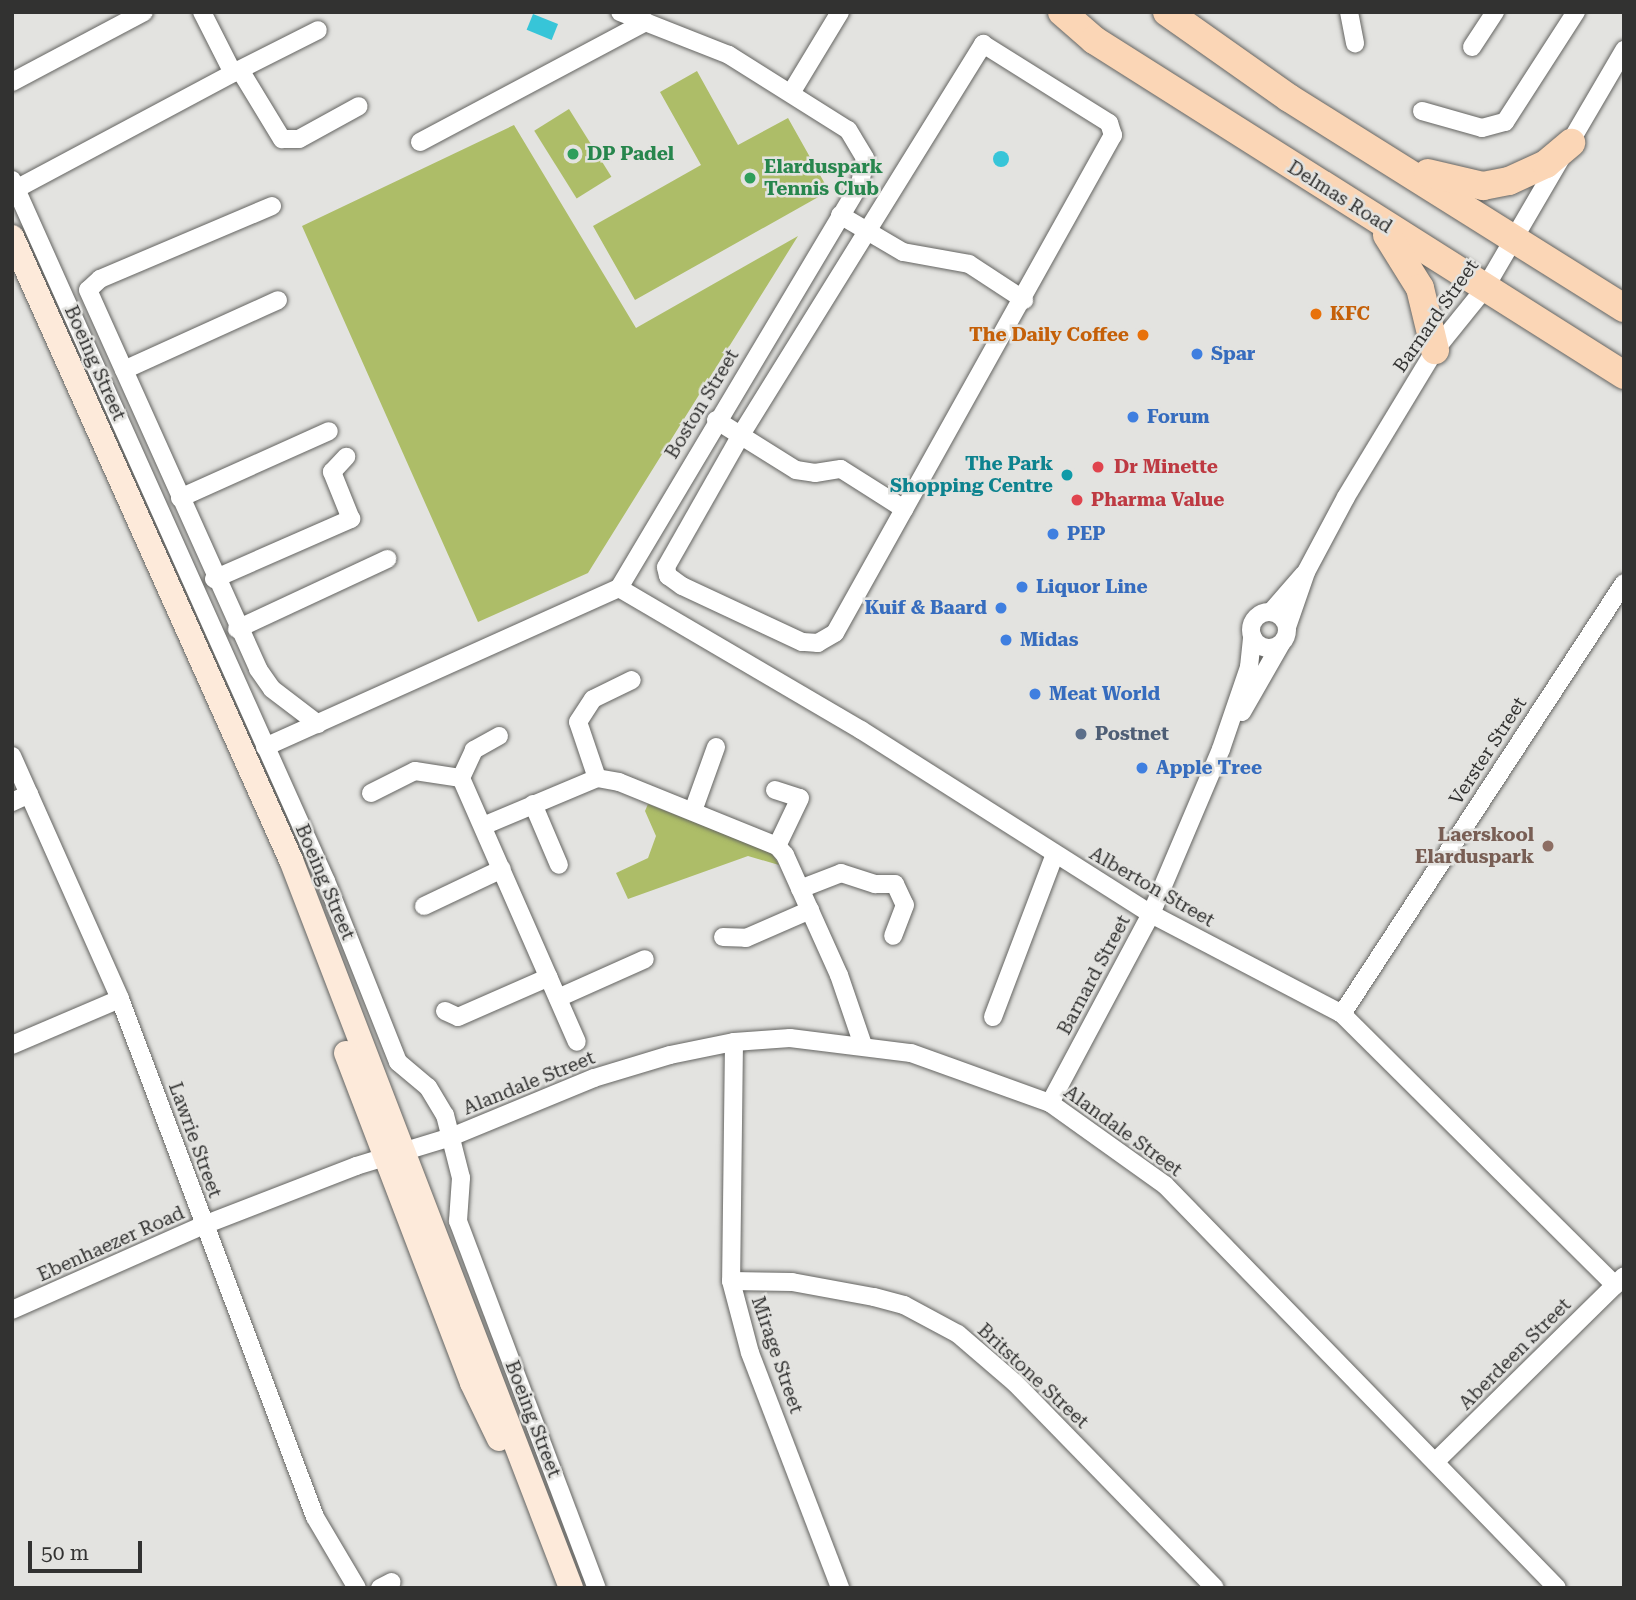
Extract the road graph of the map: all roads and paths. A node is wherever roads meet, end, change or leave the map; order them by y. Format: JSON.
{"nodes":[{"id":1,"x":144,"y":12,"type":"edge"},
{"id":2,"x":202,"y":12,"type":"edge"},
{"id":3,"x":620,"y":12,"type":"edge"},
{"id":4,"x":840,"y":12,"type":"edge"},
{"id":5,"x":1062,"y":12,"type":"edge"},
{"id":6,"x":1167,"y":12,"type":"edge"},
{"id":7,"x":1349,"y":12,"type":"edge"},
{"id":8,"x":1495,"y":12,"type":"edge"},
{"id":9,"x":1576,"y":12,"type":"edge"},
{"id":10,"x":646,"y":22,"type":"junction"},
{"id":11,"x":317,"y":30,"type":"dead end"},
{"id":12,"x":1355,"y":43,"type":"dead end"},
{"id":13,"x":1472,"y":47,"type":"dead end"},
{"id":14,"x":1624,"y":50,"type":"edge"},
{"id":15,"x":236,"y":71,"type":"junction"},
{"id":16,"x":12,"y":82,"type":"edge"},
{"id":17,"x":791,"y":93,"type":"junction"},
{"id":18,"x":359,"y":106,"type":"dead end"},
{"id":19,"x":1422,"y":111,"type":"dead end"},
{"id":20,"x":420,"y":142,"type":"dead end"},
{"id":21,"x":1570,"y":143,"type":"junction"},
{"id":22,"x":1385,"y":159,"type":"junction"},
{"id":23,"x":14,"y":185,"type":"edge"},
{"id":24,"x":1350,"y":205,"type":"junction"},
{"id":25,"x":272,"y":206,"type":"dead end"},
{"id":26,"x":840,"y":215,"type":"junction"},
{"id":27,"x":870,"y":231,"type":"junction"},
{"id":28,"x":1513,"y":235,"type":"junction"},
{"id":29,"x":12,"y":237,"type":"edge"},
{"id":30,"x":12,"y":271,"type":"edge"},
{"id":31,"x":1485,"y":288,"type":"junction"},
{"id":32,"x":278,"y":300,"type":"dead end"},
{"id":33,"x":1024,"y":300,"type":"junction"},
{"id":34,"x":1624,"y":308,"type":"edge"},
{"id":35,"x":1435,"y":350,"type":"junction"},
{"id":36,"x":124,"y":370,"type":"junction"},
{"id":37,"x":1624,"y":375,"type":"edge"},
{"id":38,"x":716,"y":420,"type":"junction"},
{"id":39,"x":329,"y":431,"type":"dead end"},
{"id":40,"x":743,"y":433,"type":"junction"},
{"id":41,"x":346,"y":457,"type":"dead end"},
{"id":42,"x":180,"y":498,"type":"junction"},
{"id":43,"x":904,"y":509,"type":"junction"},
{"id":44,"x":387,"y":559,"type":"dead end"},
{"id":45,"x":1306,"y":572,"type":"junction"},
{"id":46,"x":214,"y":579,"type":"junction"},
{"id":47,"x":1624,"y":583,"type":"edge"},
{"id":48,"x":619,"y":587,"type":"junction"},
{"id":49,"x":1271,"y":612,"type":"junction"},
{"id":50,"x":237,"y":629,"type":"junction"},
{"id":51,"x":1284,"y":635,"type":"junction"},
{"id":52,"x":1252,"y":636,"type":"junction"},
{"id":53,"x":632,"y":680,"type":"dead end"},
{"id":54,"x":318,"y":724,"type":"junction"},
{"id":55,"x":499,"y":736,"type":"dead end"},
{"id":56,"x":265,"y":747,"type":"junction"},
{"id":57,"x":716,"y":747,"type":"dead end"},
{"id":58,"x":1221,"y":749,"type":"junction"},
{"id":59,"x":12,"y":756,"type":"edge"},
{"id":60,"x":461,"y":778,"type":"junction"},
{"id":61,"x":597,"y":778,"type":"junction"},
{"id":62,"x":775,"y":790,"type":"dead end"},
{"id":63,"x":371,"y":793,"type":"dead end"},
{"id":64,"x":29,"y":794,"type":"junction"},
{"id":65,"x":12,"y":802,"type":"edge"},
{"id":66,"x":533,"y":804,"type":"junction"},
{"id":67,"x":693,"y":811,"type":"junction"},
{"id":68,"x":483,"y":826,"type":"junction"},
{"id":69,"x":777,"y":846,"type":"junction"},
{"id":70,"x":1055,"y":854,"type":"junction"},
{"id":71,"x":559,"y":865,"type":"dead end"},
{"id":72,"x":502,"y":869,"type":"junction"},
{"id":73,"x":800,"y":889,"type":"junction"},
{"id":74,"x":424,"y":906,"type":"dead end"},
{"id":75,"x":810,"y":910,"type":"junction"},
{"id":76,"x":1151,"y":914,"type":"junction"},
{"id":77,"x":893,"y":936,"type":"dead end"},
{"id":78,"x":723,"y":937,"type":"dead end"},
{"id":79,"x":645,"y":959,"type":"dead end"},
{"id":80,"x":549,"y":977,"type":"junction"},
{"id":81,"x":558,"y":998,"type":"junction"},
{"id":82,"x":120,"y":999,"type":"junction"},
{"id":83,"x":445,"y":1011,"type":"dead end"},
{"id":84,"x":1342,"y":1014,"type":"junction"},
{"id":85,"x":993,"y":1017,"type":"dead end"},
{"id":86,"x":577,"y":1042,"type":"dead end"},
{"id":87,"x":734,"y":1042,"type":"junction"},
{"id":88,"x":12,"y":1045,"type":"edge"},
{"id":89,"x":863,"y":1045,"type":"junction"},
{"id":90,"x":1050,"y":1103,"type":"junction"},
{"id":91,"x":451,"y":1137,"type":"junction"},
{"id":92,"x":392,"y":1153,"type":"junction"},
{"id":93,"x":204,"y":1225,"type":"junction"},
{"id":94,"x":731,"y":1281,"type":"junction"},
{"id":95,"x":1619,"y":1281,"type":"edge"},
{"id":96,"x":12,"y":1310,"type":"edge"},
{"id":97,"x":1435,"y":1462,"type":"junction"},
{"id":98,"x":357,"y":1588,"type":"edge"},
{"id":99,"x":564,"y":1588,"type":"edge"},
{"id":100,"x":571,"y":1588,"type":"edge"},
{"id":101,"x":597,"y":1588,"type":"edge"},
{"id":102,"x":840,"y":1588,"type":"edge"},
{"id":103,"x":1214,"y":1588,"type":"edge"},
{"id":104,"x":1557,"y":1588,"type":"edge"}],
"edges":[{"from":1,"to":16,"type":"street"},
{"from":2,"to":15,"type":"street"},
{"from":3,"to":10,"type":"street","name":"Boston Street"},
{"from":4,"to":17,"type":"street"},
{"from":5,"to":24,"type":"main road","name":"Delmas Road"},
{"from":6,"to":22,"type":"main road"},
{"from":7,"to":12,"type":"street"},
{"from":8,"to":13,"type":"street"},
{"from":9,"to":19,"type":"street"},
{"from":10,"to":17,"type":"street","name":"Boston Street"},
{"from":10,"to":20,"type":"street"},
{"from":11,"to":15,"type":"street"},
{"from":14,"to":21,"type":"street","name":"Barnard Street"},
{"from":15,"to":18,"type":"street"},
{"from":15,"to":23,"type":"street"},
{"from":17,"to":26,"type":"street","name":"Boston Street"},
{"from":21,"to":22,"type":"main road"},
{"from":21,"to":28,"type":"street","name":"Barnard Street"},
{"from":22,"to":28,"type":"main road"},
{"from":23,"to":56,"type":"street","name":"Boeing Street"},
{"from":24,"to":31,"type":"main road","name":"Delmas Road"},
{"from":24,"to":35,"type":"main road"},
{"from":25,"to":36,"type":"street"},
{"from":26,"to":27,"type":"street"},
{"from":26,"to":38,"type":"street","name":"Boston Street"},
{"from":27,"to":33,"type":"street"},
{"from":27,"to":33,"type":"street"},
{"from":27,"to":40,"type":"street"},
{"from":28,"to":31,"type":"street","name":"Barnard Street"},
{"from":28,"to":34,"type":"main road"},
{"from":29,"to":92,"type":"main road","name":"Boeing Street"},
{"from":30,"to":92,"type":"main road","name":"Boeing Street"},
{"from":31,"to":35,"type":"street","name":"Barnard Street"},
{"from":31,"to":37,"type":"main road","name":"Delmas Road"},
{"from":32,"to":36,"type":"street"},
{"from":33,"to":43,"type":"street"},
{"from":35,"to":45,"type":"street","name":"Barnard Street"},
{"from":36,"to":42,"type":"street"},
{"from":38,"to":40,"type":"street"},
{"from":38,"to":48,"type":"street","name":"Boston Street"},
{"from":39,"to":42,"type":"street"},
{"from":40,"to":43,"type":"street"},
{"from":40,"to":43,"type":"street"},
{"from":41,"to":46,"type":"street"},
{"from":42,"to":46,"type":"street"},
{"from":44,"to":50,"type":"street"},
{"from":45,"to":49,"type":"street","name":"Barnard Street"},
{"from":45,"to":51,"type":"street","name":"Barnard Street"},
{"from":46,"to":50,"type":"street"},
{"from":47,"to":84,"type":"street","name":"Verster Street"},
{"from":48,"to":54,"type":"street"},
{"from":48,"to":70,"type":"street","name":"Alberton Street"},
{"from":49,"to":51,"type":"street"},
{"from":49,"to":52,"type":"street","name":"Barnard Street"},
{"from":50,"to":54,"type":"street"},
{"from":51,"to":52,"type":"street"},
{"from":51,"to":58,"type":"street","name":"Barnard Street"},
{"from":52,"to":58,"type":"street","name":"Barnard Street"},
{"from":53,"to":61,"type":"street"},
{"from":54,"to":56,"type":"street"},
{"from":55,"to":60,"type":"street"},
{"from":56,"to":91,"type":"street","name":"Boeing Street"},
{"from":57,"to":67,"type":"street"},
{"from":58,"to":76,"type":"street","name":"Barnard Street"},
{"from":59,"to":64,"type":"street","name":"Lawrie Street"},
{"from":60,"to":63,"type":"street"},
{"from":60,"to":68,"type":"street"},
{"from":61,"to":66,"type":"street"},
{"from":61,"to":67,"type":"street"},
{"from":62,"to":69,"type":"street"},
{"from":64,"to":65,"type":"street"},
{"from":64,"to":82,"type":"street","name":"Lawrie Street"},
{"from":66,"to":68,"type":"street"},
{"from":66,"to":71,"type":"street"},
{"from":67,"to":69,"type":"street"},
{"from":68,"to":72,"type":"street"},
{"from":69,"to":73,"type":"street"},
{"from":70,"to":76,"type":"street","name":"Alberton Street"},
{"from":70,"to":85,"type":"street"},
{"from":72,"to":74,"type":"street"},
{"from":72,"to":80,"type":"street"},
{"from":73,"to":75,"type":"street"},
{"from":73,"to":77,"type":"street"},
{"from":75,"to":78,"type":"street"},
{"from":75,"to":89,"type":"street"},
{"from":76,"to":84,"type":"street","name":"Alberton Street"},
{"from":76,"to":90,"type":"street","name":"Barnard Street"},
{"from":79,"to":81,"type":"street"},
{"from":80,"to":81,"type":"street"},
{"from":80,"to":83,"type":"street"},
{"from":81,"to":86,"type":"street"},
{"from":82,"to":88,"type":"street"},
{"from":82,"to":93,"type":"street","name":"Lawrie Street"},
{"from":84,"to":95,"type":"street","name":"Alberton Street"},
{"from":87,"to":89,"type":"street","name":"Alandale Street"},
{"from":87,"to":91,"type":"street","name":"Alandale Street"},
{"from":87,"to":94,"type":"street","name":"Mirage Street"},
{"from":89,"to":90,"type":"street","name":"Alandale Street"},
{"from":90,"to":97,"type":"street","name":"Alandale Street"},
{"from":91,"to":92,"type":"street","name":"Alandale Street"},
{"from":91,"to":101,"type":"street","name":"Boeing Street"},
{"from":92,"to":93,"type":"street","name":"Ebenhaezer Road"},
{"from":92,"to":99,"type":"main road","name":"Boeing Street"},
{"from":92,"to":100,"type":"main road","name":"Boeing Street"},
{"from":93,"to":96,"type":"street","name":"Ebenhaezer Road"},
{"from":93,"to":98,"type":"street","name":"Lawrie Street"},
{"from":94,"to":102,"type":"street","name":"Mirage Street"},
{"from":94,"to":103,"type":"street","name":"Britstone Street"},
{"from":95,"to":97,"type":"street","name":"Aberdeen Street"},
{"from":97,"to":104,"type":"street","name":"Alandale Street"}]}
